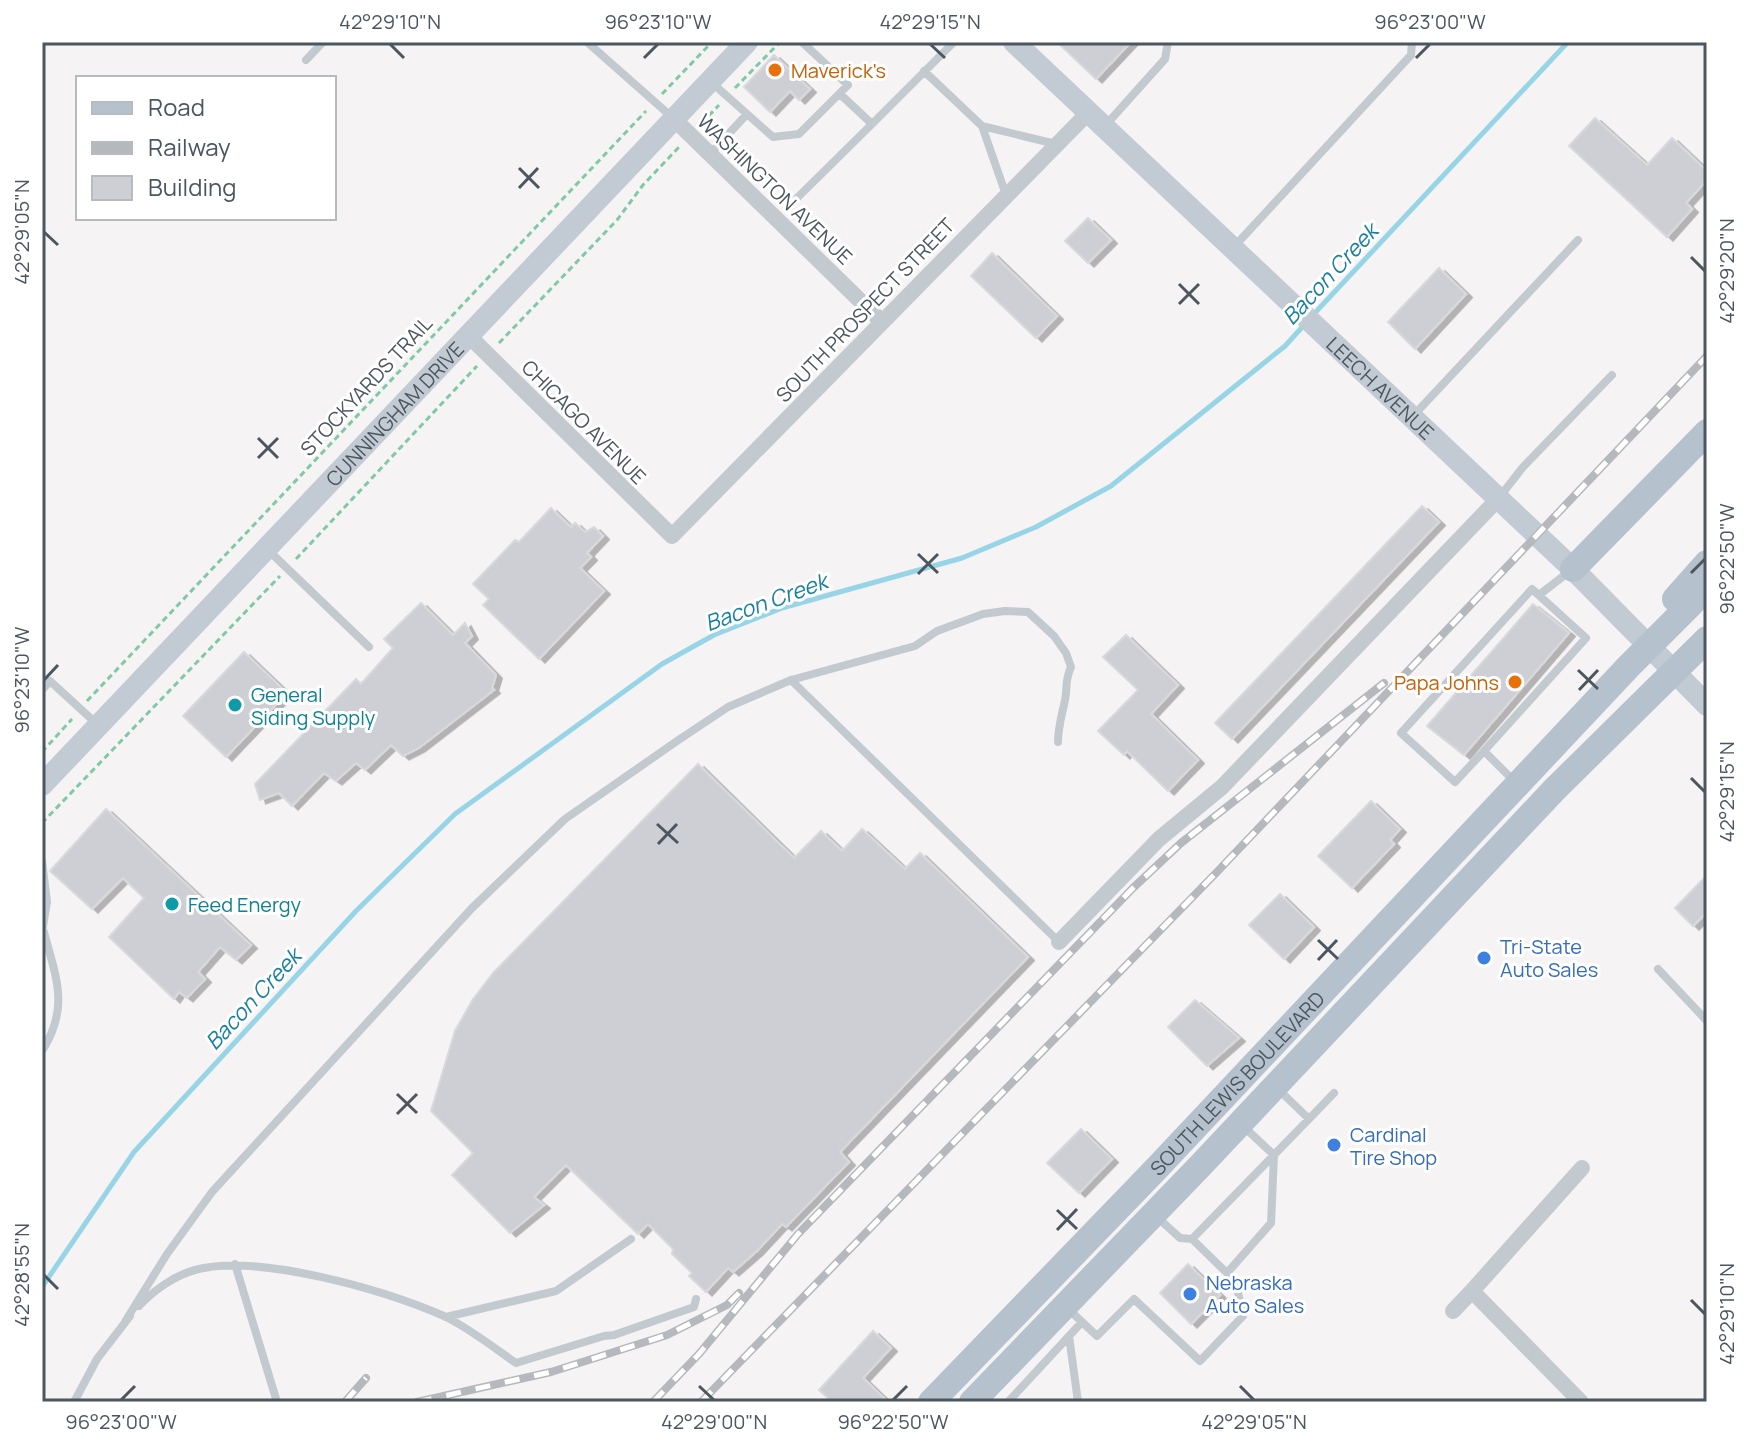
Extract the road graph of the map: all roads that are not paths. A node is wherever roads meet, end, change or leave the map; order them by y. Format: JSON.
{"nodes":[{"id":1,"x":323,"y":42,"type":"edge"},
{"id":2,"x":587,"y":42,"type":"edge"},
{"id":3,"x":747,"y":42,"type":"edge"},
{"id":4,"x":802,"y":42,"type":"edge"},
{"id":5,"x":954,"y":42,"type":"edge"},
{"id":6,"x":1014,"y":42,"type":"edge"},
{"id":7,"x":1168,"y":42,"type":"edge"},
{"id":8,"x":1412,"y":42,"type":"edge"},
{"id":9,"x":306,"y":60,"type":"dead end"},
{"id":10,"x":924,"y":71,"type":"junction"},
{"id":11,"x":710,"y":81,"type":"junction"},
{"id":12,"x":840,"y":94,"type":"junction"},
{"id":13,"x":747,"y":114,"type":"junction"},
{"id":14,"x":674,"y":119,"type":"junction"},
{"id":15,"x":1096,"y":120,"type":"junction"},
{"id":16,"x":872,"y":124,"type":"junction"},
{"id":17,"x":982,"y":126,"type":"junction"},
{"id":18,"x":1056,"y":144,"type":"junction"},
{"id":19,"x":710,"y":154,"type":"junction"},
{"id":20,"x":1006,"y":195,"type":"junction"},
{"id":21,"x":796,"y":199,"type":"dead end"},
{"id":22,"x":1578,"y":240,"type":"dead end"},
{"id":23,"x":1233,"y":248,"type":"junction"},
{"id":24,"x":882,"y":322,"type":"junction"},
{"id":25,"x":469,"y":336,"type":"junction"},
{"id":26,"x":1612,"y":375,"type":"dead end"},
{"id":27,"x":1413,"y":417,"type":"junction"},
{"id":28,"x":1707,"y":432,"type":"edge"},
{"id":29,"x":1498,"y":499,"type":"junction"},
{"id":30,"x":672,"y":536,"type":"joint"},
{"id":31,"x":267,"y":549,"type":"junction"},
{"id":32,"x":1707,"y":563,"type":"edge"},
{"id":33,"x":1573,"y":569,"type":"junction"},
{"id":34,"x":1707,"y":588,"type":"edge"},
{"id":35,"x":1539,"y":595,"type":"junction"},
{"id":36,"x":1707,"y":639,"type":"edge"},
{"id":37,"x":1648,"y":646,"type":"junction"},
{"id":38,"x":369,"y":647,"type":"dead end"},
{"id":39,"x":1674,"y":672,"type":"junction"},
{"id":40,"x":791,"y":680,"type":"junction"},
{"id":41,"x":42,"y":690,"type":"edge"},
{"id":42,"x":1704,"y":697,"type":"edge"},
{"id":43,"x":99,"y":725,"type":"junction"},
{"id":44,"x":1058,"y":742,"type":"dead end"},
{"id":45,"x":1484,"y":751,"type":"junction"},
{"id":46,"x":42,"y":785,"type":"edge"},
{"id":47,"x":1517,"y":785,"type":"junction"},
{"id":48,"x":42,"y":861,"type":"edge"},
{"id":49,"x":43,"y":932,"type":"edge"},
{"id":50,"x":1059,"y":942,"type":"joint"},
{"id":51,"x":1658,"y":969,"type":"dead end"},
{"id":52,"x":1707,"y":1021,"type":"edge"},
{"id":53,"x":42,"y":1051,"type":"edge"},
{"id":54,"x":1275,"y":1086,"type":"junction"},
{"id":55,"x":1334,"y":1093,"type":"dead end"},
{"id":56,"x":1309,"y":1119,"type":"junction"},
{"id":57,"x":1240,"y":1123,"type":"junction"},
{"id":58,"x":1274,"y":1155,"type":"junction"},
{"id":59,"x":1582,"y":1168,"type":"dead end"},
{"id":60,"x":1153,"y":1214,"type":"junction"},
{"id":61,"x":631,"y":1239,"type":"dead end"},
{"id":62,"x":1192,"y":1239,"type":"junction"},
{"id":63,"x":235,"y":1264,"type":"junction"},
{"id":64,"x":1227,"y":1273,"type":"junction"},
{"id":65,"x":1472,"y":1291,"type":"junction"},
{"id":66,"x":696,"y":1299,"type":"dead end"},
{"id":67,"x":1453,"y":1311,"type":"dead end"},
{"id":68,"x":1073,"y":1314,"type":"junction"},
{"id":69,"x":446,"y":1317,"type":"junction"},
{"id":70,"x":126,"y":1320,"type":"junction"},
{"id":71,"x":1069,"y":1336,"type":"junction"},
{"id":72,"x":74,"y":1402,"type":"edge"},
{"id":73,"x":277,"y":1402,"type":"edge"},
{"id":74,"x":931,"y":1402,"type":"edge"},
{"id":75,"x":972,"y":1402,"type":"edge"},
{"id":76,"x":1008,"y":1402,"type":"edge"},
{"id":77,"x":1078,"y":1402,"type":"edge"},
{"id":78,"x":1581,"y":1402,"type":"edge"}],
"edges":[{"from":1,"to":9,"type":"lane"},
{"from":2,"to":14,"type":"lane"},
{"from":3,"to":11,"type":"street","name":"CUNNINGHAM DRIVE"},
{"from":4,"to":12,"type":"lane"},
{"from":5,"to":10,"type":"lane"},
{"from":6,"to":15,"type":"street","name":"LEECH AVENUE"},
{"from":7,"to":15,"type":"lane"},
{"from":8,"to":23,"type":"lane"},
{"from":10,"to":16,"type":"lane"},
{"from":10,"to":17,"type":"lane"},
{"from":11,"to":13,"type":"lane"},
{"from":11,"to":14,"type":"street","name":"CUNNINGHAM DRIVE"},
{"from":12,"to":13,"type":"lane"},
{"from":12,"to":16,"type":"lane"},
{"from":13,"to":19,"type":"lane"},
{"from":14,"to":19,"type":"street","name":"WASHINGTON AVENUE"},
{"from":14,"to":25,"type":"street","name":"CUNNINGHAM DRIVE"},
{"from":15,"to":18,"type":"street","name":"SOUTH PROSPECT STREET"},
{"from":15,"to":23,"type":"street","name":"LEECH AVENUE"},
{"from":16,"to":21,"type":"lane"},
{"from":17,"to":18,"type":"lane"},
{"from":17,"to":20,"type":"lane"},
{"from":18,"to":20,"type":"street","name":"SOUTH PROSPECT STREET"},
{"from":19,"to":24,"type":"street","name":"WASHINGTON AVENUE"},
{"from":20,"to":24,"type":"street","name":"SOUTH PROSPECT STREET"},
{"from":22,"to":27,"type":"lane"},
{"from":23,"to":27,"type":"street","name":"LEECH AVENUE"},
{"from":24,"to":30,"type":"street","name":"SOUTH PROSPECT STREET"},
{"from":25,"to":30,"type":"street","name":"CHICAGO AVENUE"},
{"from":25,"to":31,"type":"street","name":"CUNNINGHAM DRIVE"},
{"from":26,"to":29,"type":"lane"},
{"from":27,"to":29,"type":"street","name":"LEECH AVENUE"},
{"from":28,"to":33,"type":"main road"},
{"from":29,"to":33,"type":"street","name":"LEECH AVENUE"},
{"from":29,"to":50,"type":"street"},
{"from":31,"to":38,"type":"lane"},
{"from":31,"to":43,"type":"street","name":"CUNNINGHAM DRIVE"},
{"from":32,"to":37,"type":"main road"},
{"from":33,"to":35,"type":"lane"},
{"from":33,"to":37,"type":"street","name":"LEECH AVENUE"},
{"from":34,"to":37,"type":"main road","name":"SOUTH LEWIS BOULEVARD"},
{"from":35,"to":45,"type":"lane"},
{"from":35,"to":45,"type":"lane"},
{"from":36,"to":39,"type":"main road","name":"SOUTH LEWIS BOULEVARD"},
{"from":37,"to":39,"type":"street","name":"LEECH AVENUE"},
{"from":37,"to":47,"type":"main road","name":"SOUTH LEWIS BOULEVARD"},
{"from":39,"to":42,"type":"street","name":"LEECH AVENUE"},
{"from":39,"to":54,"type":"main road","name":"SOUTH LEWIS BOULEVARD"},
{"from":40,"to":44,"type":"lane"},
{"from":40,"to":50,"type":"lane"},
{"from":40,"to":70,"type":"lane"},
{"from":41,"to":43,"type":"lane"},
{"from":43,"to":46,"type":"street","name":"CUNNINGHAM DRIVE"},
{"from":45,"to":47,"type":"lane"},
{"from":47,"to":74,"type":"main road","name":"SOUTH LEWIS BOULEVARD"},
{"from":48,"to":49,"type":"lane"},
{"from":49,"to":53,"type":"lane"},
{"from":51,"to":52,"type":"lane"},
{"from":54,"to":56,"type":"lane"},
{"from":54,"to":57,"type":"main road","name":"SOUTH LEWIS BOULEVARD"},
{"from":55,"to":56,"type":"lane"},
{"from":56,"to":58,"type":"lane"},
{"from":57,"to":58,"type":"lane"},
{"from":57,"to":60,"type":"main road","name":"SOUTH LEWIS BOULEVARD"},
{"from":58,"to":62,"type":"lane"},
{"from":58,"to":64,"type":"lane"},
{"from":59,"to":65,"type":"street"},
{"from":60,"to":62,"type":"lane"},
{"from":60,"to":68,"type":"main road","name":"SOUTH LEWIS BOULEVARD"},
{"from":61,"to":69,"type":"lane"},
{"from":62,"to":64,"type":"lane"},
{"from":63,"to":69,"type":"lane"},
{"from":63,"to":70,"type":"lane"},
{"from":63,"to":73,"type":"lane"},
{"from":64,"to":68,"type":"lane"},
{"from":65,"to":67,"type":"street"},
{"from":65,"to":78,"type":"street"},
{"from":66,"to":69,"type":"lane"},
{"from":68,"to":71,"type":"lane"},
{"from":68,"to":75,"type":"main road","name":"SOUTH LEWIS BOULEVARD"},
{"from":70,"to":72,"type":"lane"},
{"from":71,"to":76,"type":"lane"},
{"from":71,"to":77,"type":"lane"}]}
